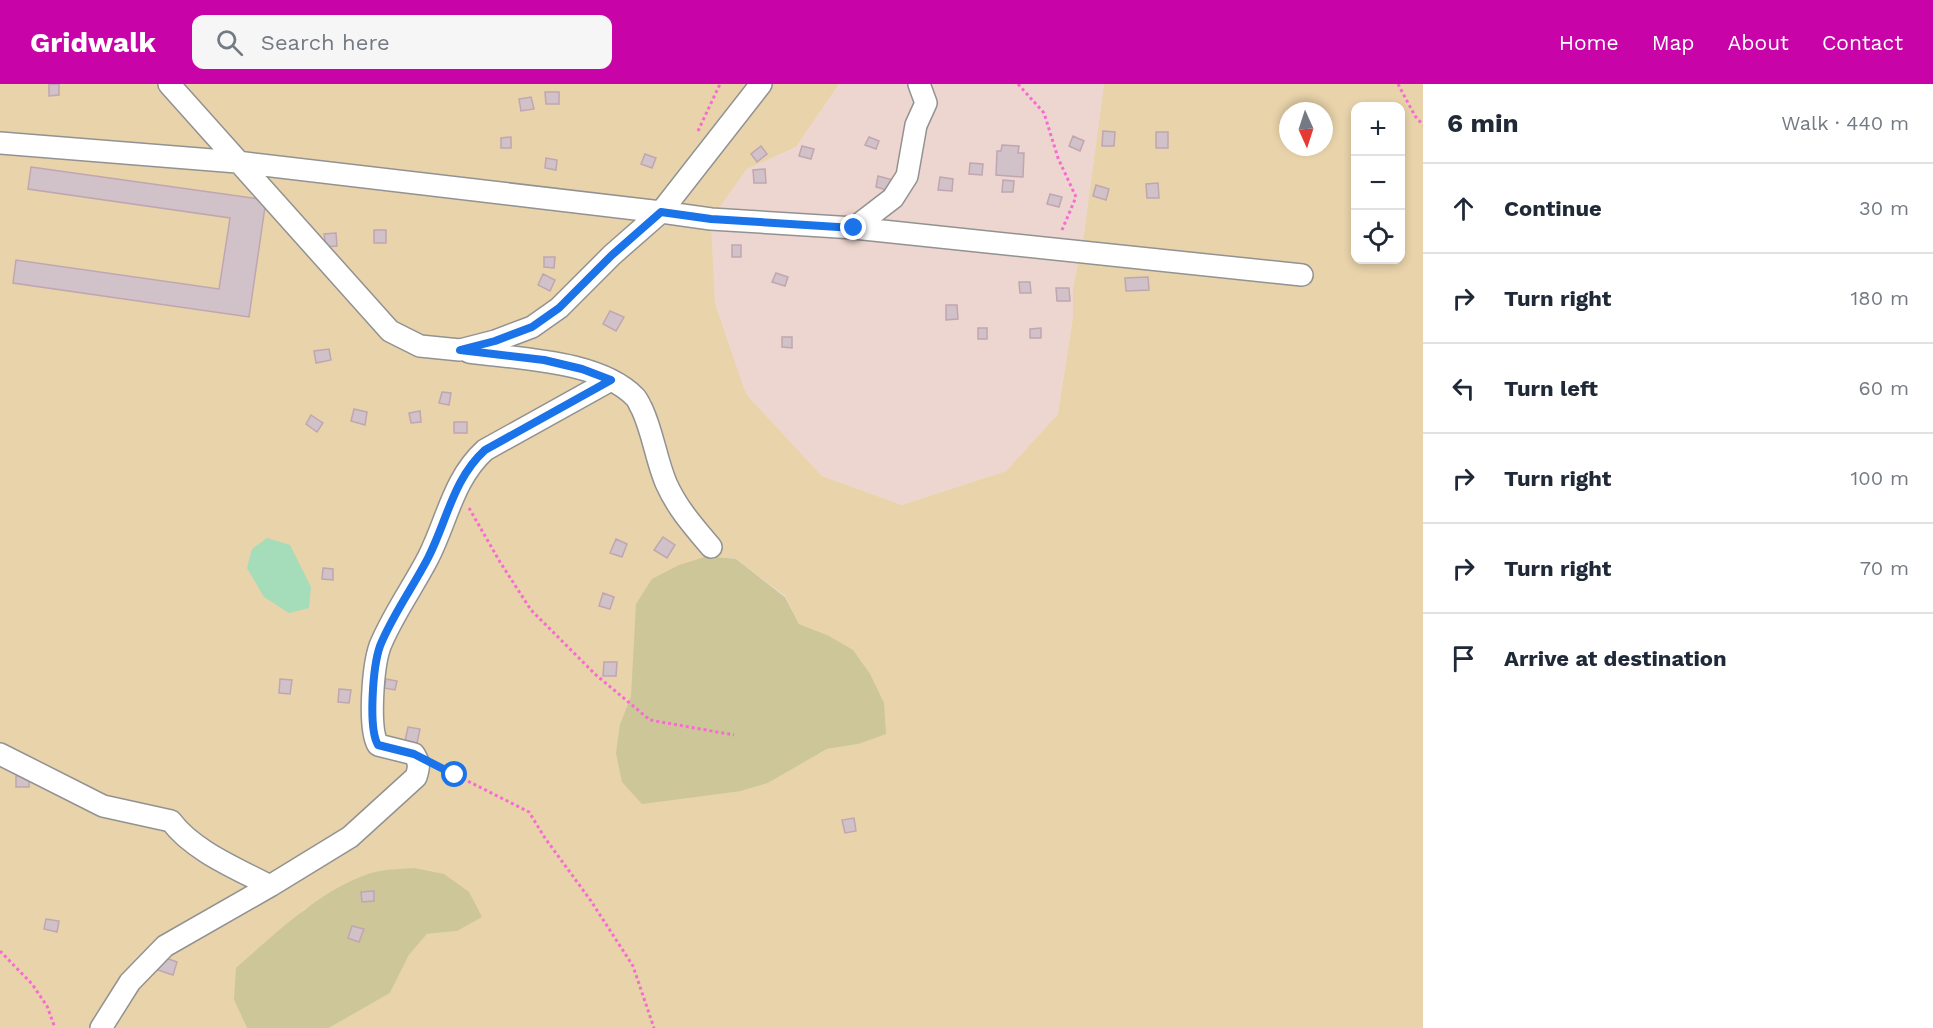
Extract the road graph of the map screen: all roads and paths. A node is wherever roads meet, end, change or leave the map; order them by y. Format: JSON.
{"nodes":[{"id":1,"x":169,"y":84,"type":"edge"},
{"id":2,"x":761,"y":84,"type":"edge"},
{"id":3,"x":919,"y":84,"type":"edge"},
{"id":4,"x":1017,"y":84,"type":"edge"},
{"id":5,"x":1398,"y":84,"type":"edge"},
{"id":6,"x":1423,"y":125,"type":"edge"},
{"id":7,"x":0,"y":142,"type":"edge"},
{"id":8,"x":237,"y":162,"type":"junction"},
{"id":9,"x":661,"y":212,"type":"junction"},
{"id":10,"x":854,"y":228,"type":"junction"},
{"id":11,"x":1055,"y":249,"type":"junction"},
{"id":12,"x":1302,"y":275,"type":"dead end"},
{"id":13,"x":460,"y":350,"type":"junction"},
{"id":14,"x":611,"y":380,"type":"junction"},
{"id":15,"x":457,"y":488,"type":"junction"},
{"id":16,"x":711,"y":547,"type":"dead end"},
{"id":17,"x":734,"y":735,"type":"dead end"},
{"id":18,"x":0,"y":754,"type":"edge"},
{"id":19,"x":414,"y":754,"type":"junction"},
{"id":20,"x":270,"y":886,"type":"junction"},
{"id":21,"x":0,"y":951,"type":"edge"},
{"id":22,"x":55,"y":1028,"type":"edge"},
{"id":23,"x":101,"y":1028,"type":"edge"},
{"id":24,"x":654,"y":1028,"type":"edge"}],
"edges":[{"from":1,"to":8,"type":"street"},
{"from":2,"to":9,"type":"street"},
{"from":3,"to":10,"type":"street"},
{"from":4,"to":11,"type":"path"},
{"from":5,"to":6,"type":"path"},
{"from":7,"to":8,"type":"street"},
{"from":8,"to":9,"type":"street"},
{"from":8,"to":13,"type":"street"},
{"from":9,"to":10,"type":"street"},
{"from":9,"to":13,"type":"street"},
{"from":10,"to":11,"type":"street"},
{"from":11,"to":12,"type":"street"},
{"from":13,"to":14,"type":"street"},
{"from":14,"to":15,"type":"street"},
{"from":14,"to":16,"type":"street"},
{"from":15,"to":17,"type":"path"},
{"from":15,"to":19,"type":"street"},
{"from":18,"to":20,"type":"street"},
{"from":19,"to":20,"type":"street"},
{"from":19,"to":24,"type":"path"},
{"from":20,"to":23,"type":"street"},
{"from":21,"to":22,"type":"path"}]}
